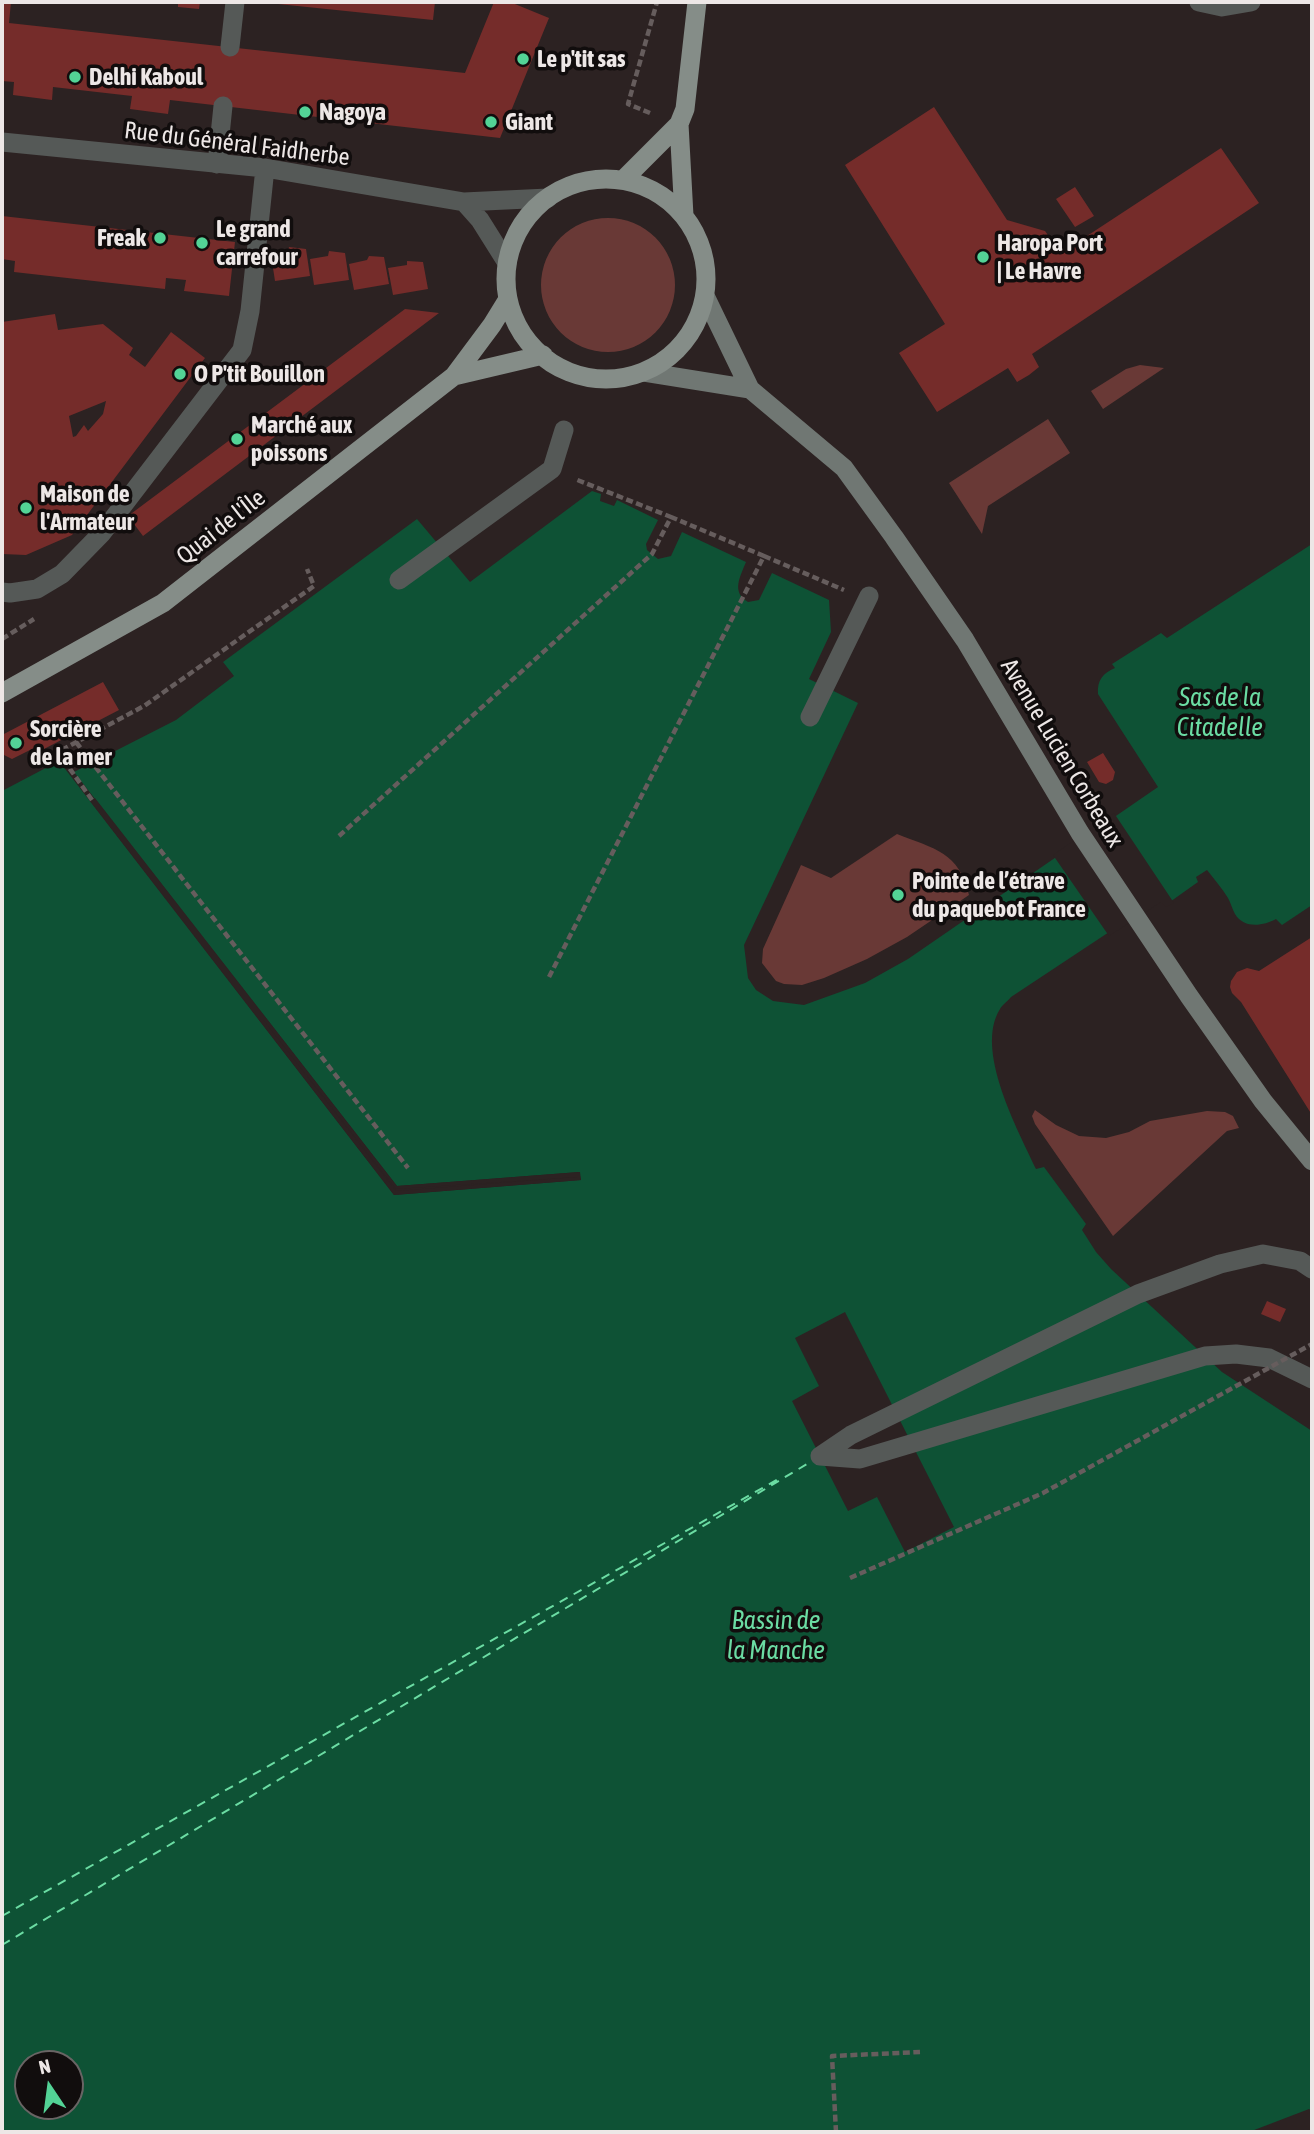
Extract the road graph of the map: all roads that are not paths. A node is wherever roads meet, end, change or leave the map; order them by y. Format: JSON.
{"nodes":[{"id":1,"x":235,"y":2,"type":"edge"},
{"id":2,"x":697,"y":2,"type":"edge"},
{"id":3,"x":1199,"y":2,"type":"edge"},
{"id":4,"x":1251,"y":2,"type":"edge"},
{"id":5,"x":230,"y":47,"type":"dead end"},
{"id":6,"x":223,"y":106,"type":"dead end"},
{"id":7,"x":679,"y":124,"type":"junction"},
{"id":8,"x":2,"y":142,"type":"edge"},
{"id":9,"x":217,"y":164,"type":"junction"},
{"id":10,"x":265,"y":168,"type":"junction"},
{"id":11,"x":623,"y":180,"type":"junction"},
{"id":12,"x":548,"y":198,"type":"junction"},
{"id":13,"x":464,"y":202,"type":"junction"},
{"id":14,"x":684,"y":216,"type":"junction"},
{"id":15,"x":507,"y":263,"type":"junction"},
{"id":16,"x":706,"y":298,"type":"junction"},
{"id":17,"x":508,"y":299,"type":"junction"},
{"id":18,"x":543,"y":355,"type":"junction"},
{"id":19,"x":644,"y":372,"type":"junction"},
{"id":20,"x":454,"y":376,"type":"junction"},
{"id":21,"x":750,"y":389,"type":"junction"},
{"id":22,"x":564,"y":430,"type":"dead end"},
{"id":23,"x":399,"y":580,"type":"dead end"},
{"id":24,"x":2,"y":592,"type":"edge"},
{"id":25,"x":870,"y":596,"type":"road end"},
{"id":26,"x":2,"y":693,"type":"edge"},
{"id":27,"x":810,"y":717,"type":"dead end"},
{"id":28,"x":1312,"y":1161,"type":"edge"},
{"id":29,"x":1312,"y":1269,"type":"edge"},
{"id":30,"x":1312,"y":1379,"type":"edge"}],
"edges":[{"from":1,"to":5,"type":"street"},
{"from":2,"to":7,"type":"main road"},
{"from":3,"to":4,"type":"street"},
{"from":6,"to":9,"type":"street"},
{"from":7,"to":11,"type":"main road"},
{"from":7,"to":14,"type":"main road"},
{"from":8,"to":9,"type":"street","name":"Rue du Général Faidherbe"},
{"from":9,"to":10,"type":"street","name":"Rue du Général Faidherbe"},
{"from":10,"to":13,"type":"street","name":"Rue du Général Faidherbe"},
{"from":10,"to":24,"type":"street"},
{"from":11,"to":12,"type":"main road"},
{"from":11,"to":14,"type":"main road"},
{"from":12,"to":13,"type":"street","name":"Rue du Général Faidherbe"},
{"from":12,"to":15,"type":"main road"},
{"from":13,"to":15,"type":"street"},
{"from":14,"to":16,"type":"main road"},
{"from":15,"to":17,"type":"main road"},
{"from":16,"to":19,"type":"main road"},
{"from":16,"to":21,"type":"main road","name":"Avenue Lucien Corbeaux"},
{"from":17,"to":18,"type":"main road"},
{"from":17,"to":20,"type":"main road","name":"Quai de l'Île"},
{"from":18,"to":19,"type":"main road"},
{"from":18,"to":20,"type":"main road","name":"Quai de l'Île"},
{"from":19,"to":21,"type":"main road"},
{"from":20,"to":26,"type":"main road","name":"Quai de l'Île"},
{"from":21,"to":28,"type":"main road","name":"Avenue Lucien Corbeaux"},
{"from":22,"to":23,"type":"street"},
{"from":25,"to":27,"type":"street"},
{"from":29,"to":30,"type":"street"}]}
